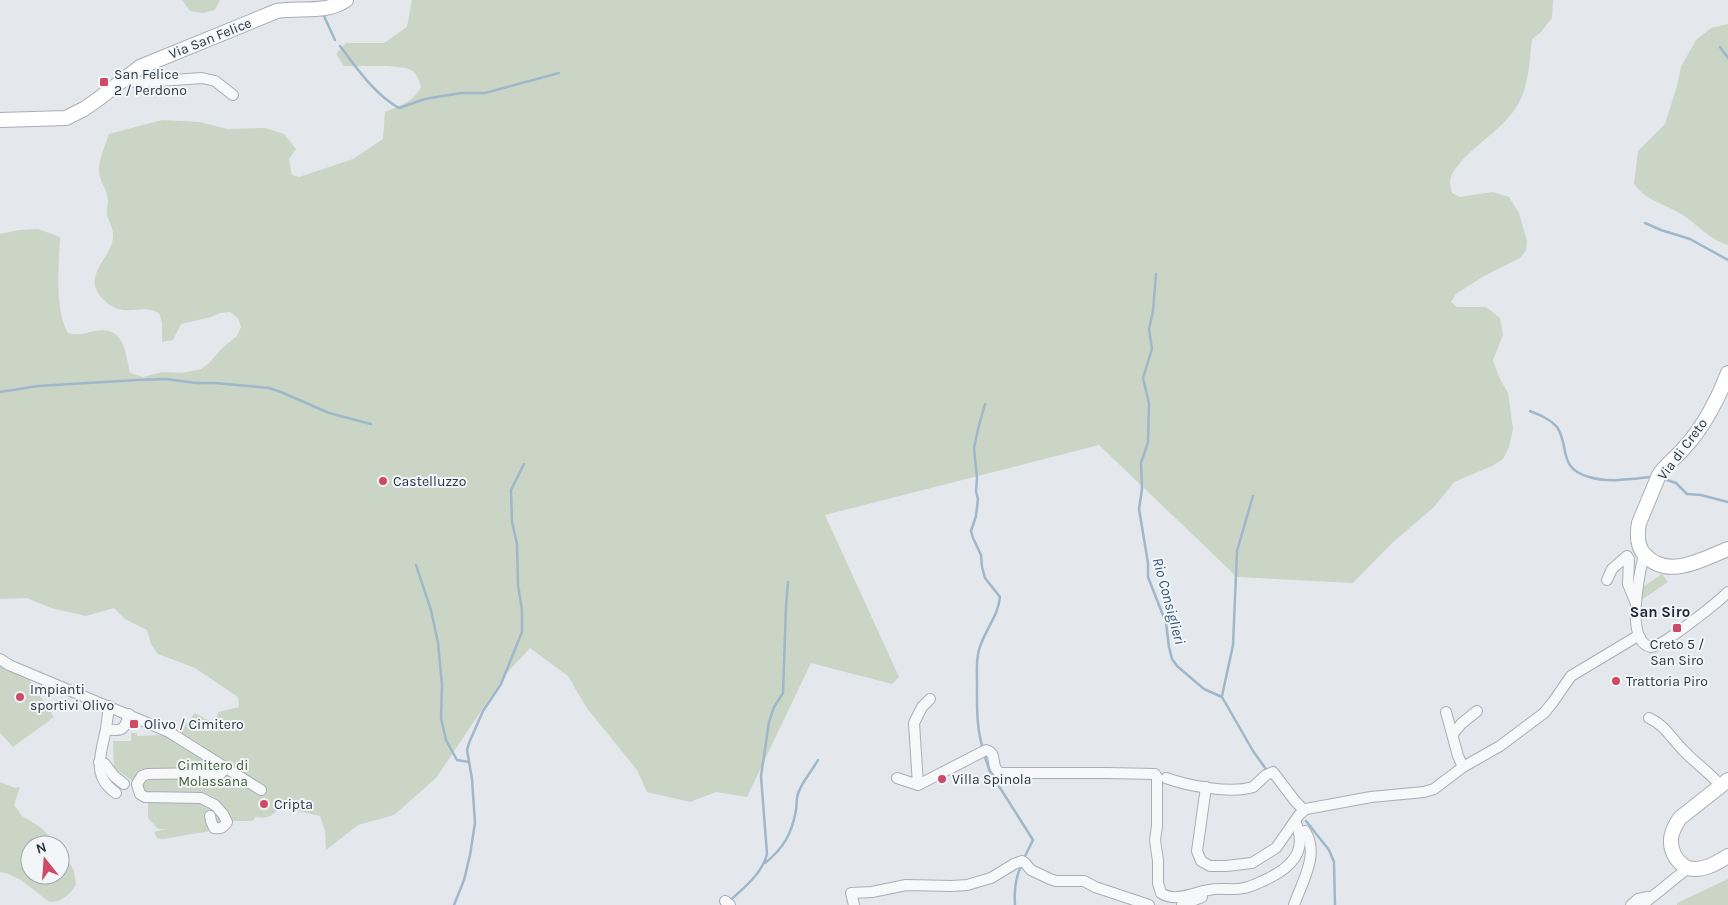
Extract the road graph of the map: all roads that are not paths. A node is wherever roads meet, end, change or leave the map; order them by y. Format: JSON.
{"nodes":[{"id":1,"x":346,"y":0,"type":"edge"},
{"id":2,"x":120,"y":81,"type":"junction"},
{"id":3,"x":233,"y":94,"type":"dead end"},
{"id":4,"x":0,"y":120,"type":"edge"},
{"id":5,"x":1728,"y":373,"type":"edge"},
{"id":6,"x":1728,"y":549,"type":"edge"},
{"id":7,"x":1644,"y":554,"type":"junction"},
{"id":8,"x":1607,"y":580,"type":"dead end"},
{"id":9,"x":1728,"y":592,"type":"edge"},
{"id":10,"x":1635,"y":602,"type":"junction"},
{"id":11,"x":1640,"y":637,"type":"junction"},
{"id":12,"x":0,"y":659,"type":"edge"},
{"id":13,"x":930,"y":698,"type":"dead end"},
{"id":14,"x":109,"y":706,"type":"junction"},
{"id":15,"x":1477,"y":711,"type":"dead end"},
{"id":16,"x":1446,"y":712,"type":"dead end"},
{"id":17,"x":129,"y":714,"type":"junction"},
{"id":18,"x":1649,"y":718,"type":"dead end"},
{"id":19,"x":106,"y":729,"type":"junction"},
{"id":20,"x":1453,"y":734,"type":"junction"},
{"id":21,"x":99,"y":762,"type":"junction"},
{"id":22,"x":226,"y":767,"type":"junction"},
{"id":23,"x":1463,"y":767,"type":"junction"},
{"id":24,"x":897,"y":778,"type":"dead end"},
{"id":25,"x":1166,"y":778,"type":"dead end"},
{"id":26,"x":1724,"y":782,"type":"edge"},
{"id":27,"x":124,"y":784,"type":"dead end"},
{"id":28,"x":918,"y":785,"type":"junction"},
{"id":29,"x":1206,"y":787,"type":"junction"},
{"id":30,"x":261,"y":790,"type":"dead end"},
{"id":31,"x":116,"y":793,"type":"dead end"},
{"id":32,"x":1300,"y":814,"type":"junction"},
{"id":33,"x":210,"y":816,"type":"dead end"},
{"id":34,"x":1305,"y":831,"type":"junction"},
{"id":35,"x":1728,"y":856,"type":"edge"},
{"id":36,"x":1688,"y":868,"type":"junction"},
{"id":37,"x":1651,"y":896,"type":"junction"},
{"id":38,"x":854,"y":905,"type":"edge"},
{"id":39,"x":1149,"y":905,"type":"edge"},
{"id":40,"x":1182,"y":905,"type":"edge"},
{"id":41,"x":1294,"y":905,"type":"edge"},
{"id":42,"x":1631,"y":905,"type":"edge"},
{"id":43,"x":1642,"y":905,"type":"edge"}],
"edges":[{"from":1,"to":2,"type":"main road","name":"Via San Felice"},
{"from":2,"to":3,"type":"street"},
{"from":2,"to":4,"type":"main road","name":"Via San Felice"},
{"from":5,"to":7,"type":"main road","name":"Via di Creto"},
{"from":6,"to":7,"type":"main road"},
{"from":7,"to":10,"type":"street","name":"Via di Creto"},
{"from":8,"to":10,"type":"street"},
{"from":9,"to":11,"type":"street"},
{"from":10,"to":11,"type":"street","name":"Via di Creto"},
{"from":11,"to":23,"type":"street"},
{"from":12,"to":14,"type":"street"},
{"from":13,"to":28,"type":"street"},
{"from":14,"to":17,"type":"street"},
{"from":14,"to":19,"type":"street"},
{"from":15,"to":20,"type":"street"},
{"from":16,"to":20,"type":"street"},
{"from":17,"to":19,"type":"street"},
{"from":17,"to":22,"type":"street"},
{"from":18,"to":26,"type":"street"},
{"from":19,"to":21,"type":"street"},
{"from":20,"to":23,"type":"street"},
{"from":21,"to":27,"type":"street"},
{"from":21,"to":31,"type":"street"},
{"from":22,"to":30,"type":"street"},
{"from":22,"to":33,"type":"street"},
{"from":23,"to":32,"type":"street"},
{"from":24,"to":28,"type":"street"},
{"from":25,"to":29,"type":"street"},
{"from":26,"to":36,"type":"main road"},
{"from":28,"to":32,"type":"street"},
{"from":29,"to":32,"type":"street"},
{"from":29,"to":32,"type":"street"},
{"from":32,"to":34,"type":"street"},
{"from":34,"to":40,"type":"street"},
{"from":34,"to":41,"type":"street"},
{"from":35,"to":36,"type":"main road"},
{"from":36,"to":37,"type":"street"},
{"from":37,"to":42,"type":"street"},
{"from":37,"to":43,"type":"street"},
{"from":38,"to":39,"type":"street"}]}
